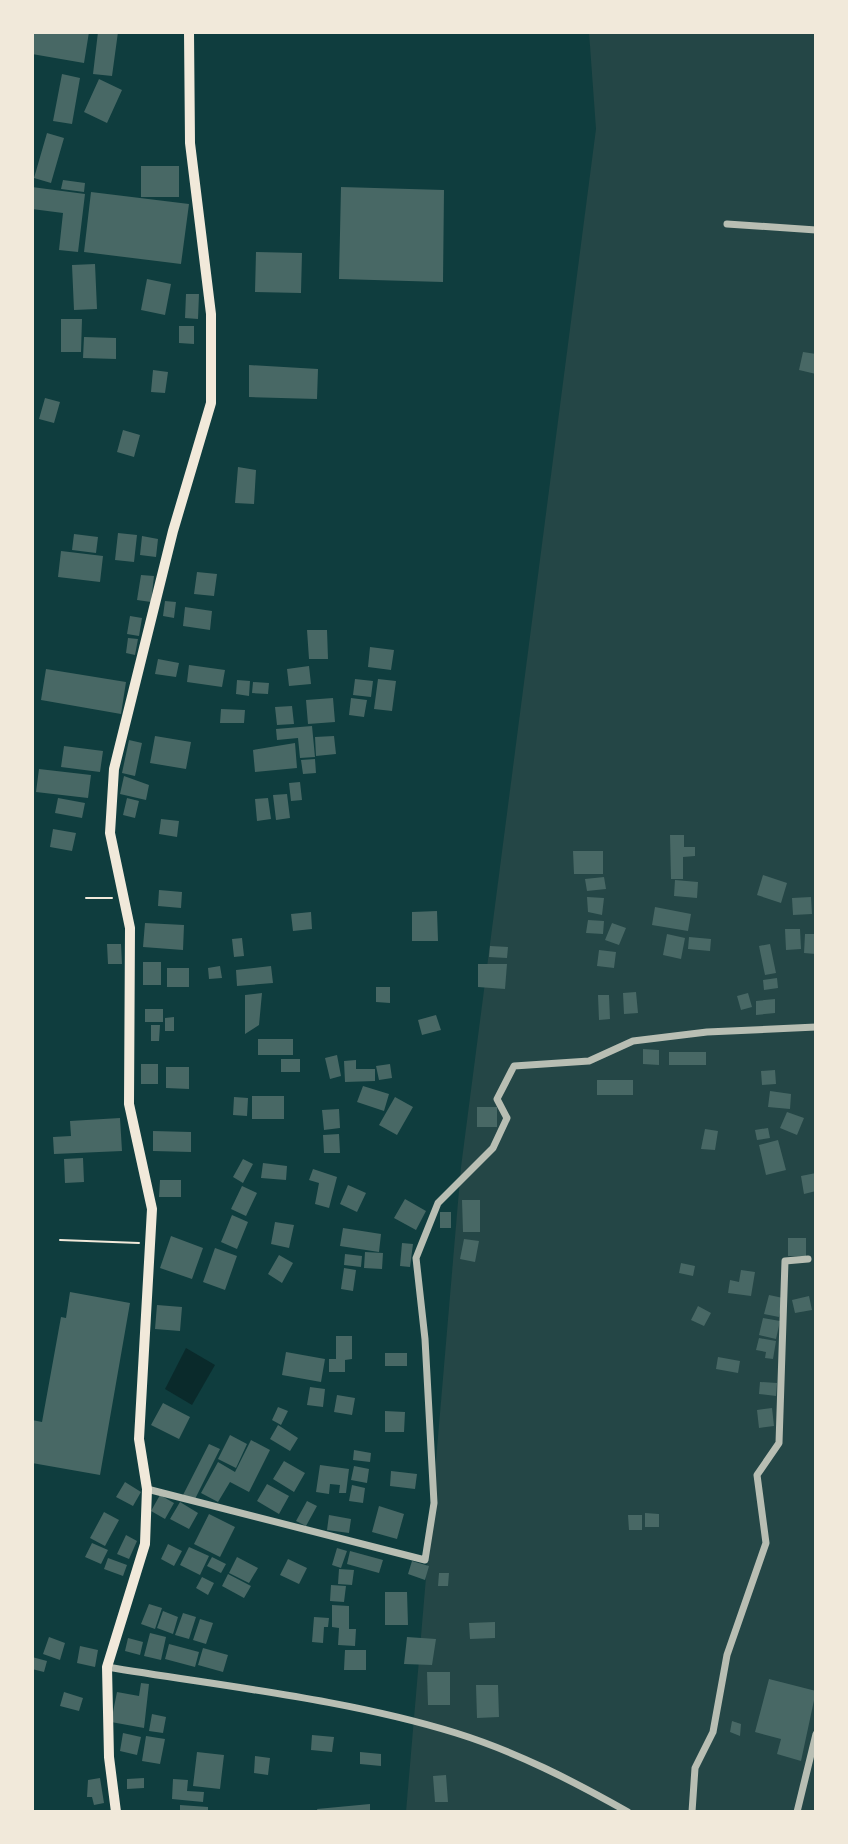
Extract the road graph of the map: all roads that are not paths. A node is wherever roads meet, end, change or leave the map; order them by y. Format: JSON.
{"nodes":[{"id":1,"x":189,"y":32,"type":"edge"},
{"id":2,"x":727,"y":224,"type":"dead end"},
{"id":3,"x":816,"y":230,"type":"edge"},
{"id":4,"x":816,"y":1027,"type":"edge"},
{"id":5,"x":808,"y":1259,"type":"dead end"},
{"id":6,"x":147,"y":1489,"type":"junction"},
{"id":7,"x":107,"y":1667,"type":"junction"},
{"id":8,"x":816,"y":1734,"type":"edge"},
{"id":9,"x":116,"y":1812,"type":"edge"},
{"id":10,"x":628,"y":1812,"type":"edge"},
{"id":11,"x":692,"y":1812,"type":"edge"},
{"id":12,"x":797,"y":1812,"type":"edge"}],
"edges":[{"from":1,"to":6,"type":"main road"},
{"from":2,"to":3,"type":"street"},
{"from":4,"to":6,"type":"street"},
{"from":5,"to":11,"type":"street"},
{"from":6,"to":7,"type":"main road"},
{"from":7,"to":9,"type":"main road"},
{"from":7,"to":10,"type":"street"},
{"from":8,"to":12,"type":"street"}]}
